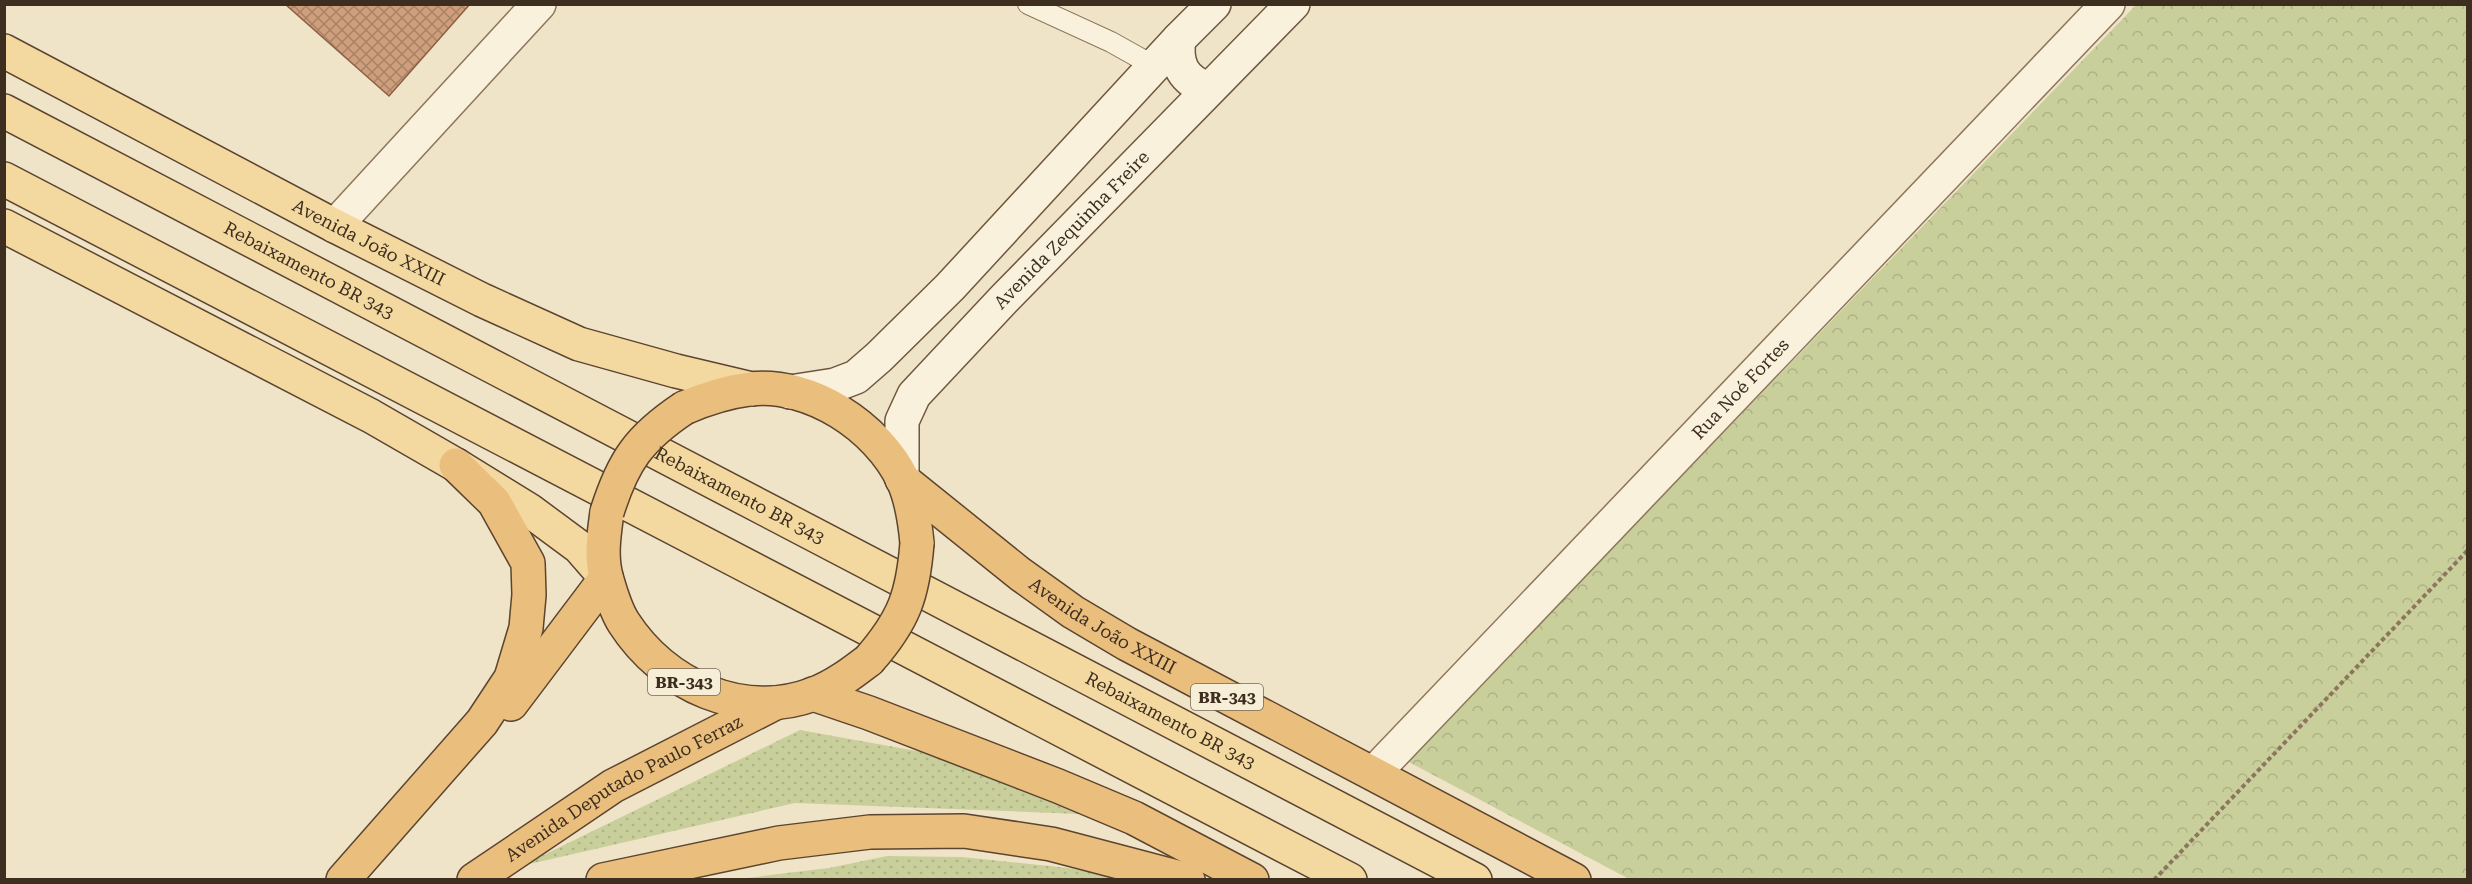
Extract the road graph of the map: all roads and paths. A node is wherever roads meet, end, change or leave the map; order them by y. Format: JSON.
{"nodes":[{"id":1,"x":539,"y":4,"type":"edge"},
{"id":2,"x":1028,"y":4,"type":"edge"},
{"id":3,"x":1214,"y":4,"type":"edge"},
{"id":4,"x":1293,"y":4,"type":"edge"},
{"id":5,"x":2108,"y":4,"type":"edge"},
{"id":6,"x":1179,"y":39,"type":"junction"},
{"id":7,"x":4,"y":51,"type":"edge"},
{"id":8,"x":1154,"y":66,"type":"junction"},
{"id":9,"x":1208,"y":89,"type":"junction"},
{"id":10,"x":4,"y":111,"type":"edge"},
{"id":11,"x":4,"y":178,"type":"edge"},
{"id":12,"x":4,"y":226,"type":"edge"},
{"id":13,"x":335,"y":226,"type":"junction"},
{"id":14,"x":752,"y":389,"type":"junction"},
{"id":15,"x":790,"y":392,"type":"junction"},
{"id":16,"x":456,"y":465,"type":"junction"},
{"id":17,"x":902,"y":479,"type":"junction"},
{"id":18,"x":2468,"y":550,"type":"edge"},
{"id":19,"x":606,"y":578,"type":"junction"},
{"id":20,"x":813,"y":694,"type":"junction"},
{"id":21,"x":775,"y":703,"type":"junction"},
{"id":22,"x":1374,"y":773,"type":"junction"},
{"id":23,"x":344,"y":879,"type":"edge"},
{"id":24,"x":474,"y":879,"type":"edge"},
{"id":25,"x":603,"y":879,"type":"edge"},
{"id":26,"x":1188,"y":879,"type":"edge"},
{"id":27,"x":1252,"y":879,"type":"edge"},
{"id":28,"x":1350,"y":879,"type":"edge"},
{"id":29,"x":1475,"y":879,"type":"edge"},
{"id":30,"x":1574,"y":879,"type":"edge"},
{"id":31,"x":2154,"y":879,"type":"edge"}],
"edges":[{"from":1,"to":13,"type":"street"},
{"from":2,"to":8,"type":"lane"},
{"from":3,"to":6,"type":"street"},
{"from":4,"to":9,"type":"street","name":"Avenida Zequinha Freire"},
{"from":5,"to":22,"type":"street","name":"Rua Noé Fortes"},
{"from":6,"to":8,"type":"street"},
{"from":6,"to":9,"type":"street"},
{"from":7,"to":13,"type":"main road","name":"Avenida João XXIII"},
{"from":8,"to":15,"type":"street"},
{"from":9,"to":17,"type":"street","name":"Avenida Zequinha Freire"},
{"from":10,"to":29,"type":"main road","name":"Rebaixamento BR 343"},
{"from":11,"to":28,"type":"main road"},
{"from":12,"to":16,"type":"main road"},
{"from":13,"to":14,"type":"main road","name":"Avenida João XXIII"},
{"from":14,"to":15,"type":"highway","number":"BR-343"},
{"from":14,"to":19,"type":"highway","number":"BR-343","bridge":true},
{"from":15,"to":17,"type":"highway","number":"BR-343"},
{"from":16,"to":19,"type":"main road"},
{"from":16,"to":23,"type":"highway"},
{"from":17,"to":20,"type":"highway","number":"BR-343","bridge":true},
{"from":17,"to":22,"type":"highway","name":"Avenida João XXIII","number":"BR-343"},
{"from":18,"to":31,"type":"path"},
{"from":19,"to":21,"type":"highway","number":"BR-343"},
{"from":19,"to":23,"type":"highway"},
{"from":20,"to":21,"type":"highway","number":"BR-343"},
{"from":20,"to":27,"type":"highway"},
{"from":21,"to":24,"type":"highway","name":"Avenida Deputado Paulo Ferraz","number":"BR-343"},
{"from":22,"to":30,"type":"highway","name":"Avenida João XXIII","number":"BR-343"},
{"from":25,"to":26,"type":"highway"}]}
